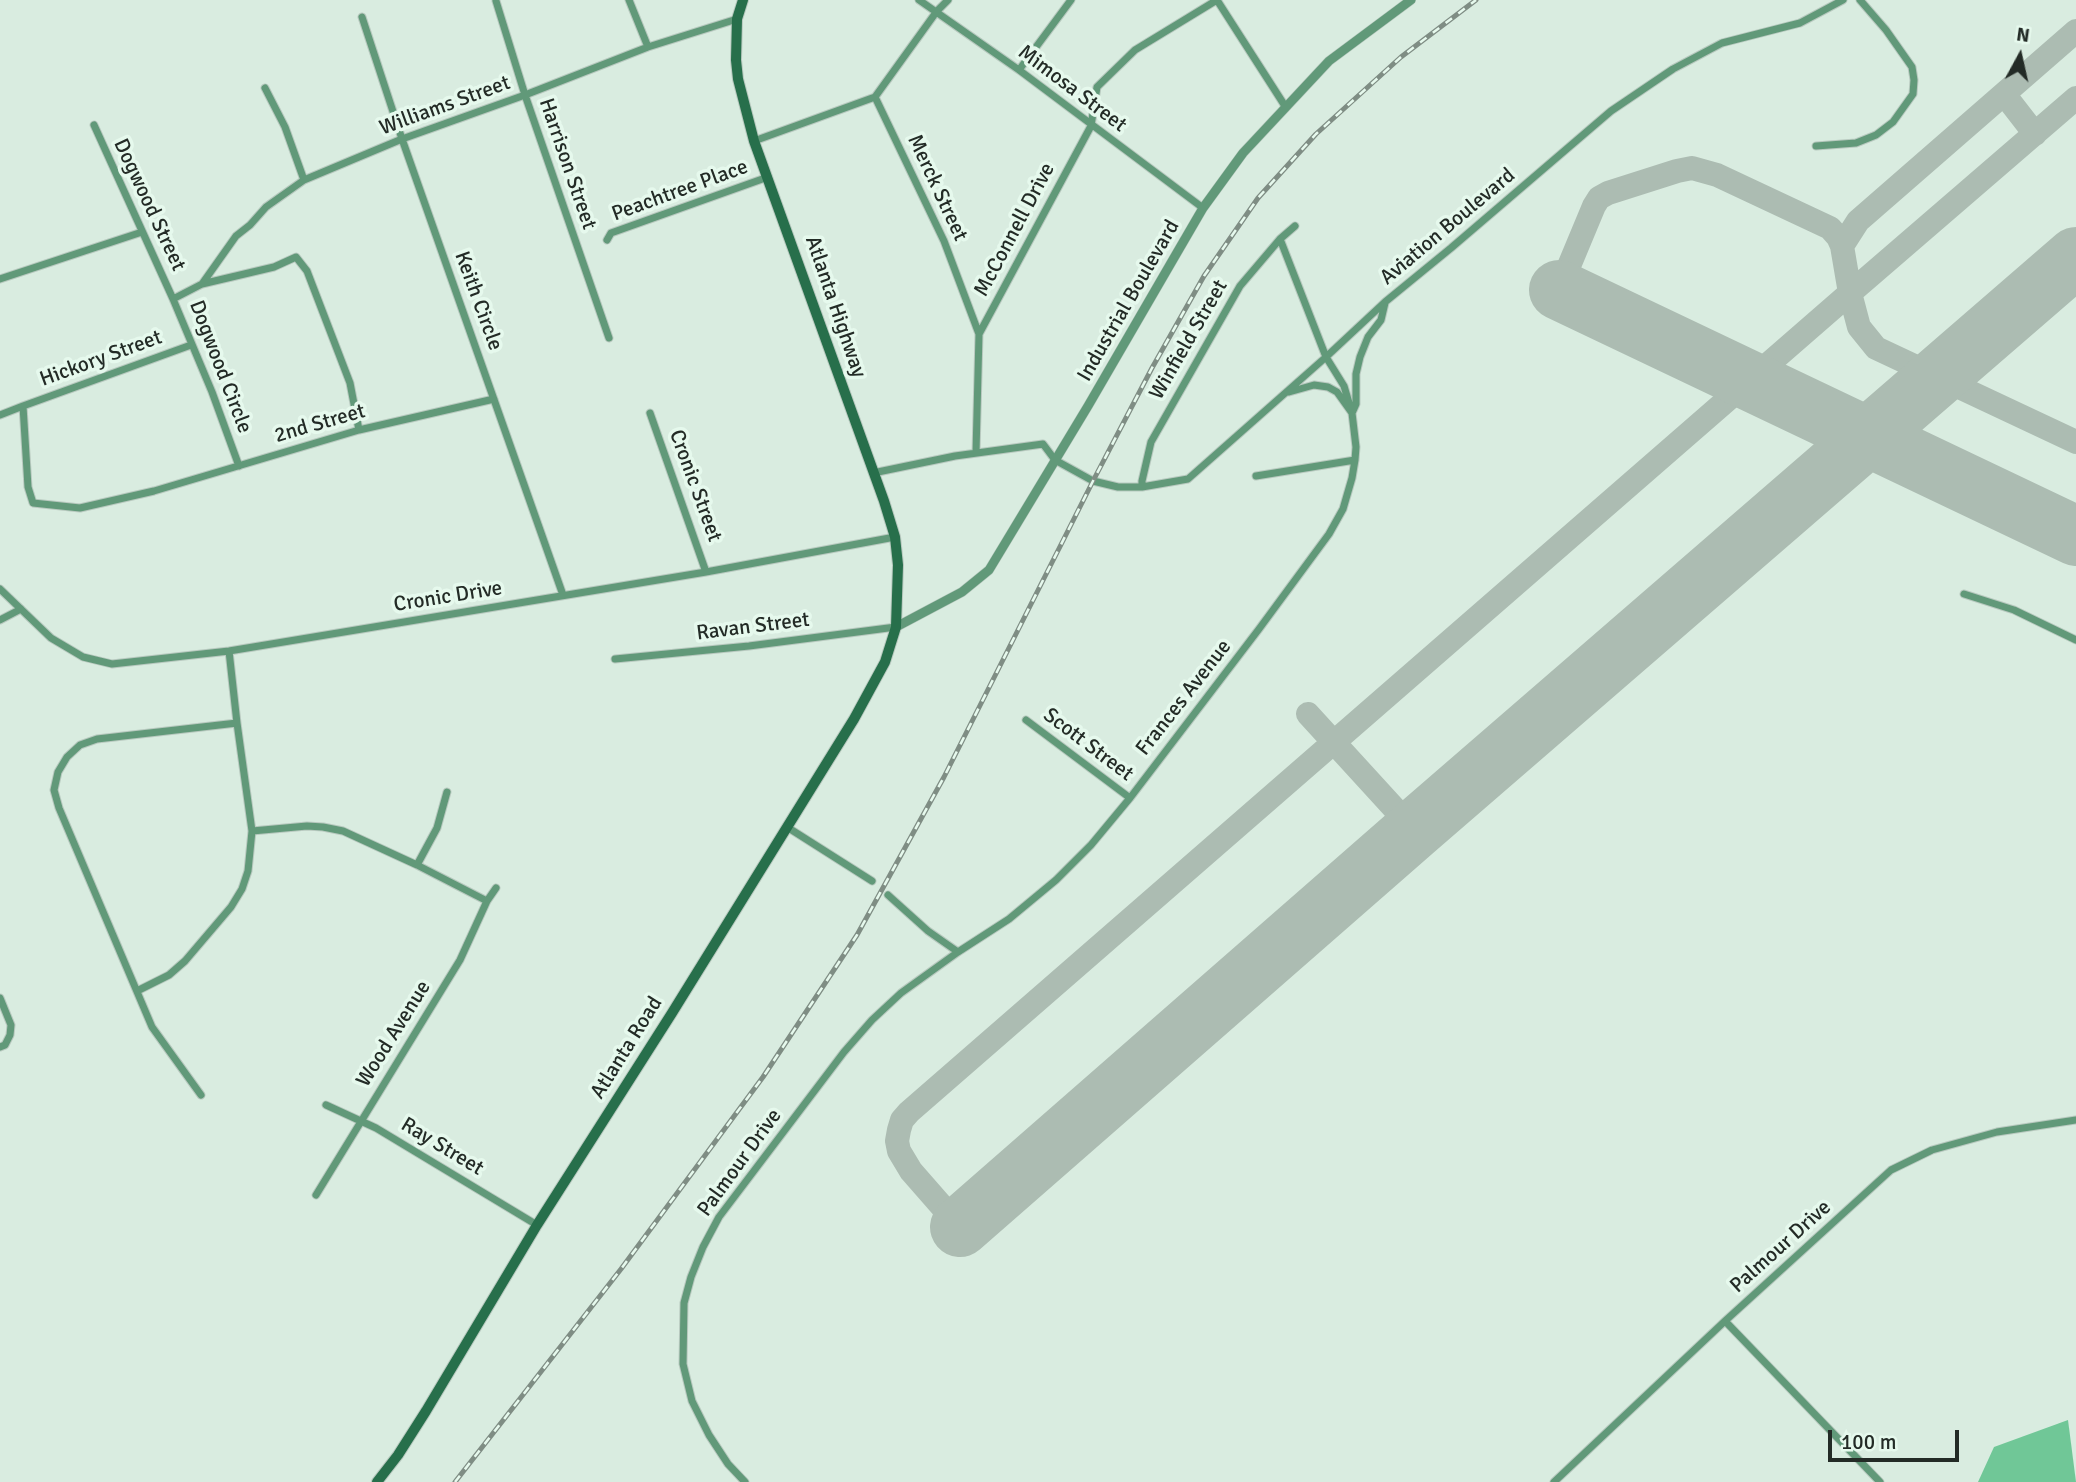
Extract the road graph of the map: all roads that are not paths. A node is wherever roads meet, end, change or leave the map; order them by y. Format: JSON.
{"nodes":[{"id":1,"x":629,"y":0,"type":"edge"},
{"id":2,"x":743,"y":0,"type":"edge"},
{"id":3,"x":919,"y":0,"type":"edge"},
{"id":4,"x":948,"y":0,"type":"edge"},
{"id":5,"x":1071,"y":0,"type":"edge"},
{"id":6,"x":1217,"y":0,"type":"edge"},
{"id":7,"x":1411,"y":0,"type":"edge"},
{"id":8,"x":1843,"y":0,"type":"edge"},
{"id":9,"x":1860,"y":0,"type":"edge"},
{"id":10,"x":496,"y":1,"type":"edge"},
{"id":11,"x":937,"y":11,"type":"junction"},
{"id":12,"x":362,"y":17,"type":"dead end"},
{"id":13,"x":737,"y":19,"type":"junction"},
{"id":14,"x":648,"y":47,"type":"junction"},
{"id":15,"x":1019,"y":70,"type":"junction"},
{"id":16,"x":265,"y":88,"type":"dead end"},
{"id":17,"x":524,"y":95,"type":"junction"},
{"id":18,"x":875,"y":97,"type":"junction"},
{"id":19,"x":1285,"y":106,"type":"junction"},
{"id":20,"x":94,"y":125,"type":"dead end"},
{"id":21,"x":1091,"y":125,"type":"junction"},
{"id":22,"x":402,"y":139,"type":"junction"},
{"id":23,"x":754,"y":141,"type":"junction"},
{"id":24,"x":1815,"y":146,"type":"dead end"},
{"id":25,"x":768,"y":177,"type":"junction"},
{"id":26,"x":304,"y":180,"type":"junction"},
{"id":27,"x":1203,"y":208,"type":"junction"},
{"id":28,"x":1296,"y":226,"type":"dead end"},
{"id":29,"x":142,"y":232,"type":"junction"},
{"id":30,"x":1280,"y":239,"type":"junction"},
{"id":31,"x":607,"y":240,"type":"dead end"},
{"id":32,"x":0,"y":279,"type":"edge"},
{"id":33,"x":202,"y":284,"type":"junction"},
{"id":34,"x":173,"y":299,"type":"junction"},
{"id":35,"x":1385,"y":302,"type":"junction"},
{"id":36,"x":979,"y":334,"type":"junction"},
{"id":37,"x":609,"y":338,"type":"dead end"},
{"id":38,"x":191,"y":345,"type":"junction"},
{"id":39,"x":1326,"y":357,"type":"junction"},
{"id":40,"x":1285,"y":394,"type":"junction"},
{"id":41,"x":495,"y":399,"type":"junction"},
{"id":42,"x":23,"y":406,"type":"junction"},
{"id":43,"x":650,"y":413,"type":"dead end"},
{"id":44,"x":1353,"y":413,"type":"junction"},
{"id":45,"x":0,"y":415,"type":"edge"},
{"id":46,"x":359,"y":429,"type":"junction"},
{"id":47,"x":976,"y":453,"type":"junction"},
{"id":48,"x":1055,"y":460,"type":"junction"},
{"id":49,"x":1355,"y":460,"type":"junction"},
{"id":50,"x":239,"y":466,"type":"junction"},
{"id":51,"x":873,"y":472,"type":"junction"},
{"id":52,"x":1256,"y":476,"type":"dead end"},
{"id":53,"x":1142,"y":487,"type":"junction"},
{"id":54,"x":33,"y":503,"type":"joint"},
{"id":55,"x":895,"y":537,"type":"junction"},
{"id":56,"x":706,"y":572,"type":"junction"},
{"id":57,"x":0,"y":589,"type":"edge"},
{"id":58,"x":1964,"y":594,"type":"dead end"},
{"id":59,"x":563,"y":595,"type":"junction"},
{"id":60,"x":21,"y":609,"type":"junction"},
{"id":61,"x":0,"y":620,"type":"edge"},
{"id":62,"x":896,"y":627,"type":"junction"},
{"id":63,"x":2076,"y":640,"type":"edge"},
{"id":64,"x":229,"y":651,"type":"junction"},
{"id":65,"x":615,"y":659,"type":"dead end"},
{"id":66,"x":1026,"y":720,"type":"dead end"},
{"id":67,"x":237,"y":723,"type":"junction"},
{"id":68,"x":447,"y":792,"type":"dead end"},
{"id":69,"x":1130,"y":799,"type":"junction"},
{"id":70,"x":787,"y":827,"type":"junction"},
{"id":71,"x":252,"y":831,"type":"junction"},
{"id":72,"x":417,"y":865,"type":"junction"},
{"id":73,"x":872,"y":881,"type":"dead end"},
{"id":74,"x":496,"y":888,"type":"dead end"},
{"id":75,"x":888,"y":895,"type":"dead end"},
{"id":76,"x":488,"y":901,"type":"junction"},
{"id":77,"x":958,"y":952,"type":"junction"},
{"id":78,"x":137,"y":991,"type":"junction"},
{"id":79,"x":0,"y":998,"type":"edge"},
{"id":80,"x":0,"y":1047,"type":"edge"},
{"id":81,"x":201,"y":1095,"type":"dead end"},
{"id":82,"x":326,"y":1105,"type":"dead end"},
{"id":83,"x":2076,"y":1120,"type":"edge"},
{"id":84,"x":361,"y":1121,"type":"junction"},
{"id":85,"x":316,"y":1195,"type":"dead end"},
{"id":86,"x":537,"y":1225,"type":"junction"},
{"id":87,"x":1725,"y":1321,"type":"junction"},
{"id":88,"x":377,"y":1482,"type":"edge"},
{"id":89,"x":745,"y":1482,"type":"edge"},
{"id":90,"x":1554,"y":1482,"type":"edge"},
{"id":91,"x":1880,"y":1482,"type":"edge"}],
"edges":[{"from":1,"to":14,"type":"street"},
{"from":2,"to":13,"type":"main road","name":"Atlanta Highway"},
{"from":3,"to":11,"type":"street","name":"Mimosa Street"},
{"from":4,"to":11,"type":"street"},
{"from":5,"to":15,"type":"street"},
{"from":6,"to":19,"type":"street"},
{"from":6,"to":21,"type":"street","name":"McConnell Drive"},
{"from":7,"to":19,"type":"street","name":"Industrial Boulevard"},
{"from":8,"to":35,"type":"street","name":"Aviation Boulevard"},
{"from":9,"to":24,"type":"street"},
{"from":10,"to":17,"type":"street","name":"Harrison Street"},
{"from":11,"to":15,"type":"street","name":"Mimosa Street"},
{"from":11,"to":18,"type":"street"},
{"from":12,"to":22,"type":"street","name":"Keith Circle"},
{"from":13,"to":14,"type":"street","name":"Williams Street"},
{"from":13,"to":23,"type":"main road","name":"Atlanta Highway"},
{"from":14,"to":17,"type":"street","name":"Williams Street"},
{"from":15,"to":21,"type":"street","name":"Mimosa Street"},
{"from":16,"to":26,"type":"street"},
{"from":17,"to":22,"type":"street","name":"Williams Street"},
{"from":17,"to":37,"type":"street","name":"Harrison Street"},
{"from":18,"to":23,"type":"street"},
{"from":18,"to":36,"type":"street","name":"Merck Street"},
{"from":19,"to":27,"type":"street","name":"Industrial Boulevard"},
{"from":20,"to":29,"type":"street","name":"Dogwood Street"},
{"from":21,"to":27,"type":"street","name":"Mimosa Street"},
{"from":21,"to":36,"type":"street","name":"McConnell Drive"},
{"from":22,"to":26,"type":"street","name":"Williams Street"},
{"from":22,"to":41,"type":"street","name":"Keith Circle"},
{"from":23,"to":25,"type":"main road","name":"Atlanta Highway"},
{"from":25,"to":31,"type":"street","name":"Peachtree Place"},
{"from":25,"to":51,"type":"main road","name":"Atlanta Highway"},
{"from":26,"to":33,"type":"street","name":"Williams Street"},
{"from":27,"to":48,"type":"street","name":"Industrial Boulevard"},
{"from":28,"to":30,"type":"street","name":"Winfield Street"},
{"from":29,"to":32,"type":"street"},
{"from":29,"to":34,"type":"street","name":"Dogwood Street"},
{"from":30,"to":39,"type":"street","name":"Frances Avenue"},
{"from":30,"to":53,"type":"street","name":"Winfield Street"},
{"from":33,"to":34,"type":"street","name":"Dogwood Circle"},
{"from":33,"to":46,"type":"street","name":"Dogwood Circle"},
{"from":34,"to":38,"type":"street","name":"Dogwood Circle"},
{"from":35,"to":39,"type":"street","name":"Aviation Boulevard"},
{"from":35,"to":44,"type":"street","name":"Frances Avenue"},
{"from":36,"to":47,"type":"street","name":"McConnell Drive"},
{"from":38,"to":42,"type":"street","name":"Hickory Street"},
{"from":38,"to":50,"type":"street","name":"Dogwood Circle"},
{"from":39,"to":40,"type":"street","name":"Aviation Boulevard"},
{"from":39,"to":44,"type":"street","name":"Frances Avenue"},
{"from":40,"to":44,"type":"street"},
{"from":40,"to":53,"type":"street","name":"Aviation Boulevard"},
{"from":41,"to":46,"type":"street","name":"2nd Street"},
{"from":41,"to":59,"type":"street","name":"Keith Circle"},
{"from":42,"to":45,"type":"street","name":"Hickory Street"},
{"from":42,"to":54,"type":"street","name":"Hickory Street"},
{"from":43,"to":56,"type":"street","name":"Cronic Street"},
{"from":44,"to":49,"type":"street","name":"Frances Avenue"},
{"from":46,"to":50,"type":"street","name":"2nd Street"},
{"from":47,"to":48,"type":"street"},
{"from":47,"to":51,"type":"street"},
{"from":48,"to":53,"type":"street","name":"Aviation Boulevard"},
{"from":48,"to":62,"type":"street","name":"Industrial Boulevard"},
{"from":49,"to":52,"type":"street"},
{"from":49,"to":69,"type":"street","name":"Frances Avenue"},
{"from":50,"to":54,"type":"street","name":"2nd Street"},
{"from":51,"to":55,"type":"main road","name":"Atlanta Highway"},
{"from":55,"to":56,"type":"street","name":"Cronic Drive"},
{"from":55,"to":62,"type":"main road","name":"Atlanta Highway"},
{"from":56,"to":59,"type":"street","name":"Cronic Drive"},
{"from":57,"to":60,"type":"street","name":"Cronic Drive"},
{"from":58,"to":63,"type":"street"},
{"from":59,"to":64,"type":"street","name":"Cronic Drive"},
{"from":60,"to":61,"type":"street"},
{"from":60,"to":64,"type":"street","name":"Cronic Drive"},
{"from":62,"to":65,"type":"street","name":"Ravan Street"},
{"from":62,"to":70,"type":"main road","name":"Atlanta Road"},
{"from":64,"to":67,"type":"street"},
{"from":66,"to":69,"type":"street","name":"Scott Street"},
{"from":67,"to":71,"type":"street"},
{"from":67,"to":78,"type":"street"},
{"from":68,"to":72,"type":"street"},
{"from":69,"to":77,"type":"street","name":"Frances Avenue"},
{"from":70,"to":73,"type":"street"},
{"from":70,"to":86,"type":"main road","name":"Atlanta Road"},
{"from":71,"to":72,"type":"street"},
{"from":71,"to":78,"type":"street"},
{"from":72,"to":76,"type":"street"},
{"from":74,"to":76,"type":"street","name":"Wood Avenue"},
{"from":75,"to":77,"type":"street"},
{"from":76,"to":84,"type":"street","name":"Wood Avenue"},
{"from":77,"to":89,"type":"street","name":"Palmour Drive"},
{"from":78,"to":81,"type":"street"},
{"from":79,"to":80,"type":"street"},
{"from":82,"to":84,"type":"street","name":"Ray Street"},
{"from":83,"to":87,"type":"street","name":"Palmour Drive"},
{"from":84,"to":85,"type":"street","name":"Wood Avenue"},
{"from":84,"to":86,"type":"street","name":"Ray Street"},
{"from":86,"to":88,"type":"main road","name":"Atlanta Road"},
{"from":87,"to":90,"type":"street","name":"Palmour Drive"},
{"from":87,"to":91,"type":"street"}]}
